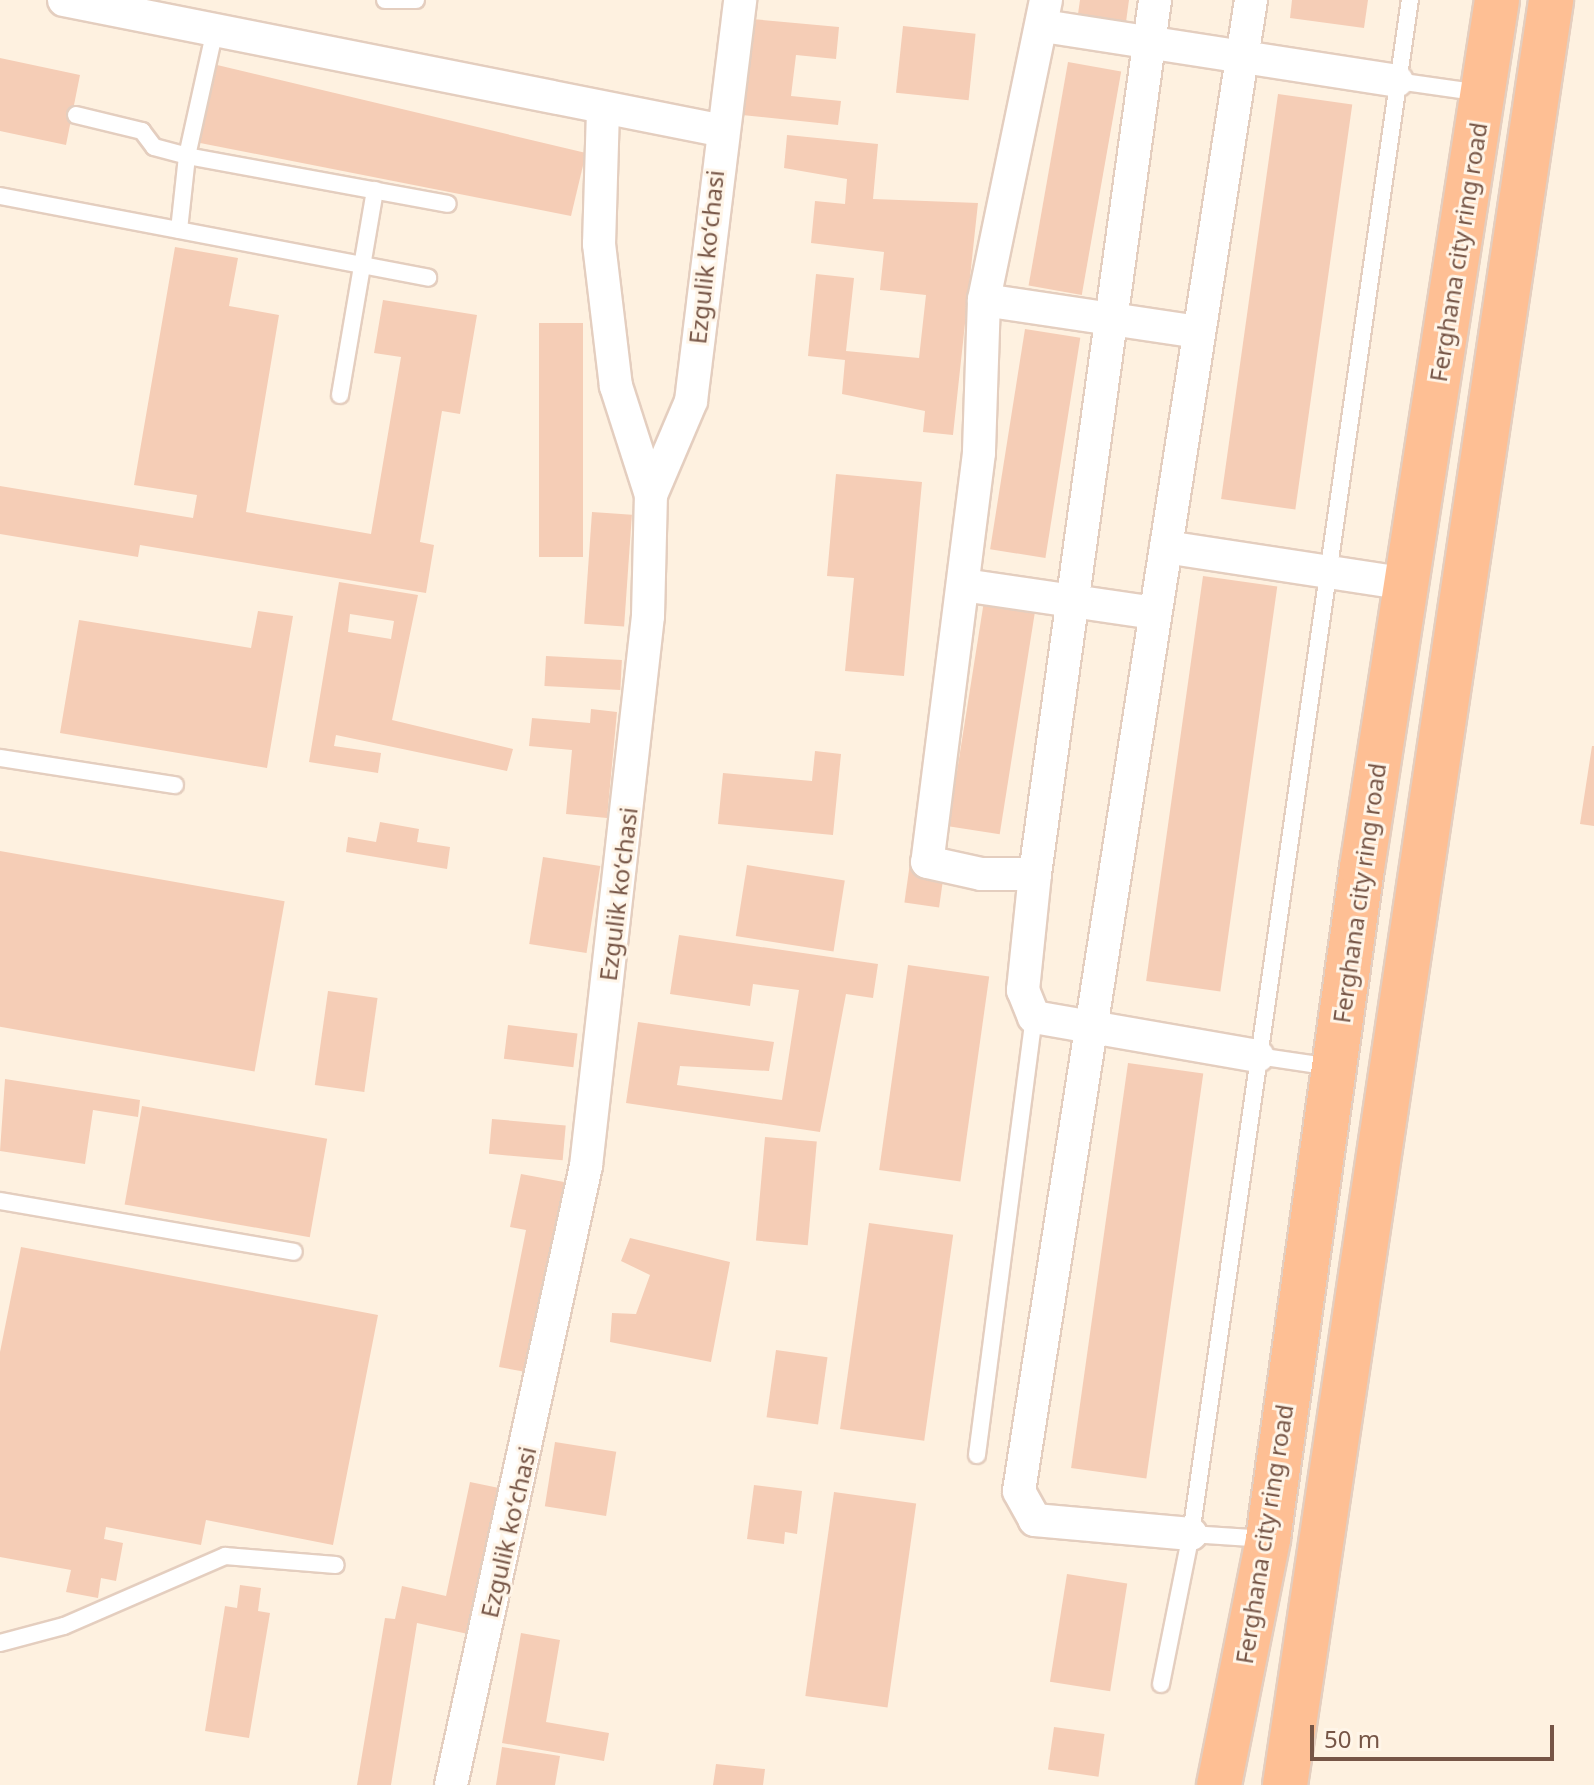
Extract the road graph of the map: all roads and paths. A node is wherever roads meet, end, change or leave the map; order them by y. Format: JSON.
{"nodes":[{"id":1,"x":64,"y":0,"type":"edge"},
{"id":2,"x":385,"y":0,"type":"edge"},
{"id":3,"x":416,"y":0,"type":"edge"},
{"id":4,"x":740,"y":0,"type":"edge"},
{"id":5,"x":1155,"y":0,"type":"edge"},
{"id":6,"x":1251,"y":0,"type":"edge"},
{"id":7,"x":1410,"y":0,"type":"edge"},
{"id":8,"x":1497,"y":0,"type":"edge"},
{"id":9,"x":1551,"y":0,"type":"edge"},
{"id":10,"x":1044,"y":13,"type":"edge"},
{"id":11,"x":215,"y":30,"type":"junction"},
{"id":12,"x":1149,"y":43,"type":"junction"},
{"id":13,"x":1244,"y":58,"type":"junction"},
{"id":14,"x":1397,"y":81,"type":"junction"},
{"id":15,"x":1483,"y":94,"type":"junction"},
{"id":16,"x":603,"y":110,"type":"junction"},
{"id":17,"x":76,"y":115,"type":"dead end"},
{"id":18,"x":719,"y":130,"type":"junction"},
{"id":19,"x":187,"y":156,"type":"junction"},
{"id":20,"x":375,"y":190,"type":"junction"},
{"id":21,"x":0,"y":196,"type":"edge"},
{"id":22,"x":448,"y":204,"type":"dead end"},
{"id":23,"x":179,"y":230,"type":"junction"},
{"id":24,"x":362,"y":266,"type":"junction"},
{"id":25,"x":428,"y":278,"type":"dead end"},
{"id":26,"x":984,"y":300,"type":"junction"},
{"id":27,"x":1109,"y":322,"type":"junction"},
{"id":28,"x":1198,"y":332,"type":"junction"},
{"id":29,"x":340,"y":395,"type":"dead end"},
{"id":30,"x":651,"y":495,"type":"junction"},
{"id":31,"x":1166,"y":547,"type":"junction"},
{"id":32,"x":1326,"y":569,"type":"junction"},
{"id":33,"x":1407,"y":584,"type":"junction"},
{"id":34,"x":963,"y":585,"type":"junction"},
{"id":35,"x":1070,"y":603,"type":"junction"},
{"id":36,"x":1155,"y":613,"type":"junction"},
{"id":37,"x":0,"y":758,"type":"edge"},
{"id":38,"x":175,"y":785,"type":"dead end"},
{"id":39,"x":1035,"y":874,"type":"junction"},
{"id":40,"x":1034,"y":1017,"type":"junction"},
{"id":41,"x":1086,"y":1028,"type":"junction"},
{"id":42,"x":1258,"y":1056,"type":"junction"},
{"id":43,"x":1334,"y":1067,"type":"junction"},
{"id":44,"x":0,"y":1201,"type":"edge"},
{"id":45,"x":294,"y":1252,"type":"dead end"},
{"id":46,"x":977,"y":1455,"type":"dead end"},
{"id":47,"x":1191,"y":1534,"type":"junction"},
{"id":48,"x":1268,"y":1539,"type":"junction"},
{"id":49,"x":336,"y":1565,"type":"dead end"},
{"id":50,"x":0,"y":1643,"type":"edge"},
{"id":51,"x":1161,"y":1684,"type":"dead end"},
{"id":52,"x":451,"y":1785,"type":"edge"},
{"id":53,"x":1219,"y":1785,"type":"edge"},
{"id":54,"x":1285,"y":1785,"type":"edge"}],
"edges":[{"from":1,"to":11,"type":"street"},
{"from":2,"to":3,"type":"lane"},
{"from":4,"to":18,"type":"street","name":"Ezgulik koʻchasi"},
{"from":5,"to":12,"type":"street"},
{"from":6,"to":13,"type":"street"},
{"from":7,"to":14,"type":"lane"},
{"from":8,"to":15,"type":"highway","name":"Ferghana city ring road"},
{"from":9,"to":54,"type":"highway"},
{"from":10,"to":12,"type":"street"},
{"from":10,"to":26,"type":"street"},
{"from":11,"to":16,"type":"street"},
{"from":11,"to":19,"type":"lane"},
{"from":12,"to":13,"type":"street"},
{"from":12,"to":27,"type":"street"},
{"from":13,"to":14,"type":"street"},
{"from":13,"to":28,"type":"street"},
{"from":14,"to":15,"type":"lane"},
{"from":14,"to":32,"type":"lane"},
{"from":15,"to":33,"type":"highway","name":"Ferghana city ring road"},
{"from":16,"to":18,"type":"street"},
{"from":16,"to":30,"type":"street"},
{"from":17,"to":19,"type":"lane"},
{"from":18,"to":30,"type":"street","name":"Ezgulik koʻchasi"},
{"from":19,"to":20,"type":"lane"},
{"from":19,"to":23,"type":"lane"},
{"from":20,"to":22,"type":"lane"},
{"from":20,"to":24,"type":"lane"},
{"from":21,"to":23,"type":"lane"},
{"from":23,"to":24,"type":"lane"},
{"from":24,"to":25,"type":"lane"},
{"from":24,"to":29,"type":"lane"},
{"from":26,"to":27,"type":"street"},
{"from":26,"to":34,"type":"street"},
{"from":27,"to":28,"type":"street"},
{"from":27,"to":35,"type":"street"},
{"from":28,"to":31,"type":"street"},
{"from":30,"to":52,"type":"street","name":"Ezgulik koʻchasi"},
{"from":31,"to":32,"type":"street"},
{"from":31,"to":36,"type":"street"},
{"from":32,"to":33,"type":"street"},
{"from":32,"to":42,"type":"lane"},
{"from":33,"to":43,"type":"highway","name":"Ferghana city ring road"},
{"from":34,"to":35,"type":"street"},
{"from":34,"to":39,"type":"street"},
{"from":35,"to":36,"type":"street"},
{"from":35,"to":39,"type":"street"},
{"from":36,"to":41,"type":"street"},
{"from":37,"to":38,"type":"lane"},
{"from":39,"to":40,"type":"street"},
{"from":40,"to":41,"type":"street"},
{"from":40,"to":46,"type":"lane"},
{"from":41,"to":42,"type":"street"},
{"from":41,"to":47,"type":"street"},
{"from":42,"to":43,"type":"lane"},
{"from":42,"to":47,"type":"lane"},
{"from":43,"to":48,"type":"highway","name":"Ferghana city ring road"},
{"from":44,"to":45,"type":"lane"},
{"from":47,"to":48,"type":"lane"},
{"from":47,"to":51,"type":"lane"},
{"from":48,"to":53,"type":"highway","name":"Ferghana city ring road"},
{"from":49,"to":50,"type":"lane"}]}
